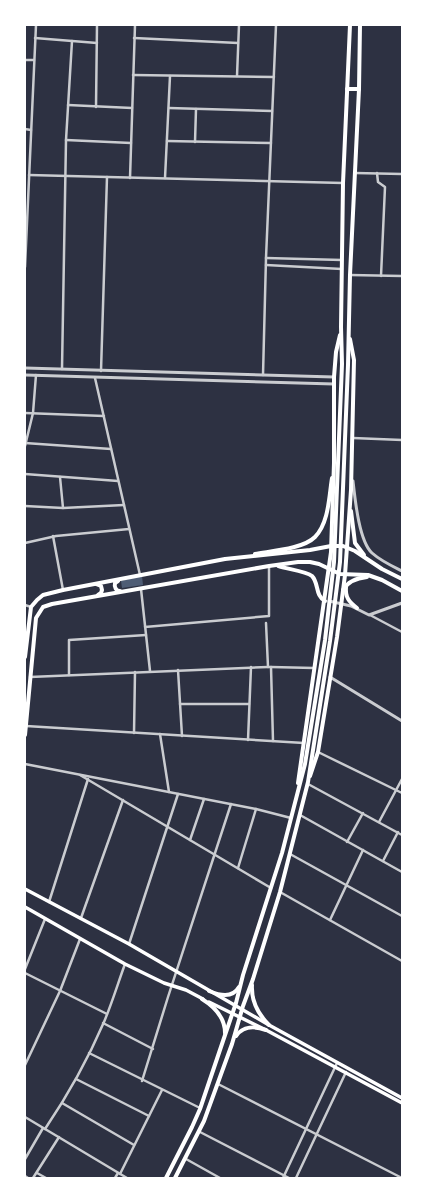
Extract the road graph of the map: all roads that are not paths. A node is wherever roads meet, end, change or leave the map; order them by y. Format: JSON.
{"nodes":[{"id":1,"x":36,"y":25,"type":"edge"},
{"id":2,"x":97,"y":25,"type":"edge"},
{"id":3,"x":135,"y":25,"type":"edge"},
{"id":4,"x":239,"y":25,"type":"edge"},
{"id":5,"x":276,"y":25,"type":"edge"},
{"id":6,"x":350,"y":25,"type":"edge"},
{"id":7,"x":360,"y":25,"type":"edge"},
{"id":8,"x":36,"y":38,"type":"junction"},
{"id":9,"x":134,"y":38,"type":"junction"},
{"id":10,"x":72,"y":41,"type":"junction"},
{"id":11,"x":96,"y":43,"type":"junction"},
{"id":12,"x":238,"y":43,"type":"junction"},
{"id":13,"x":25,"y":60,"type":"edge"},
{"id":14,"x":35,"y":60,"type":"junction"},
{"id":15,"x":133,"y":75,"type":"junction"},
{"id":16,"x":170,"y":76,"type":"junction"},
{"id":17,"x":237,"y":77,"type":"junction"},
{"id":18,"x":274,"y":77,"type":"junction"},
{"id":19,"x":347,"y":89,"type":"junction"},
{"id":20,"x":359,"y":89,"type":"junction"},
{"id":21,"x":68,"y":105,"type":"junction"},
{"id":22,"x":96,"y":106,"type":"junction"},
{"id":23,"x":132,"y":108,"type":"junction"},
{"id":24,"x":168,"y":108,"type":"junction"},
{"id":25,"x":196,"y":109,"type":"junction"},
{"id":26,"x":272,"y":111,"type":"junction"},
{"id":27,"x":25,"y":129,"type":"edge"},
{"id":28,"x":31,"y":130,"type":"junction"},
{"id":29,"x":66,"y":140,"type":"junction"},
{"id":30,"x":167,"y":141,"type":"junction"},
{"id":31,"x":195,"y":142,"type":"junction"},
{"id":32,"x":131,"y":143,"type":"junction"},
{"id":33,"x":271,"y":143,"type":"junction"},
{"id":34,"x":25,"y":169,"type":"edge"},
{"id":35,"x":29,"y":169,"type":"junction"},
{"id":36,"x":355,"y":173,"type":"junction"},
{"id":37,"x":377,"y":173,"type":"junction"},
{"id":38,"x":402,"y":174,"type":"edge"},
{"id":39,"x":29,"y":175,"type":"junction"},
{"id":40,"x":66,"y":176,"type":"junction"},
{"id":41,"x":107,"y":177,"type":"junction"},
{"id":42,"x":130,"y":178,"type":"junction"},
{"id":43,"x":165,"y":178,"type":"junction"},
{"id":44,"x":269,"y":181,"type":"junction"},
{"id":45,"x":343,"y":183,"type":"junction"},
{"id":46,"x":26,"y":208,"type":"edge"},
{"id":47,"x":266,"y":258,"type":"junction"},
{"id":48,"x":342,"y":260,"type":"junction"},
{"id":49,"x":266,"y":265,"type":"junction"},
{"id":50,"x":25,"y":267,"type":"edge"},
{"id":51,"x":342,"y":269,"type":"junction"},
{"id":52,"x":350,"y":275,"type":"junction"},
{"id":53,"x":381,"y":276,"type":"junction"},
{"id":54,"x":402,"y":276,"type":"edge"},
{"id":55,"x":341,"y":327,"type":"junction"},
{"id":56,"x":349,"y":328,"type":"junction"},
{"id":57,"x":25,"y":368,"type":"edge"},
{"id":58,"x":62,"y":369,"type":"junction"},
{"id":59,"x":101,"y":371,"type":"junction"},
{"id":60,"x":25,"y":375,"type":"edge"},
{"id":61,"x":263,"y":375,"type":"junction"},
{"id":62,"x":36,"y":376,"type":"junction"},
{"id":63,"x":334,"y":377,"type":"junction"},
{"id":64,"x":96,"y":378,"type":"junction"},
{"id":65,"x":334,"y":384,"type":"junction"},
{"id":66,"x":25,"y":413,"type":"edge"},
{"id":67,"x":33,"y":413,"type":"junction"},
{"id":68,"x":104,"y":416,"type":"junction"},
{"id":69,"x":352,"y":438,"type":"junction"},
{"id":70,"x":402,"y":440,"type":"edge"},
{"id":71,"x":25,"y":444,"type":"edge"},
{"id":72,"x":112,"y":449,"type":"junction"},
{"id":73,"x":334,"y":463,"type":"junction"},
{"id":74,"x":351,"y":470,"type":"junction"},
{"id":75,"x":25,"y":474,"type":"edge"},
{"id":76,"x":60,"y":477,"type":"junction"},
{"id":77,"x":118,"y":481,"type":"junction"},
{"id":78,"x":350,"y":500,"type":"junction"},
{"id":79,"x":124,"y":505,"type":"junction"},
{"id":80,"x":25,"y":506,"type":"edge"},
{"id":81,"x":63,"y":508,"type":"junction"},
{"id":82,"x":332,"y":515,"type":"junction"},
{"id":83,"x":348,"y":516,"type":"junction"},
{"id":84,"x":129,"y":529,"type":"junction"},
{"id":85,"x":53,"y":536,"type":"junction"},
{"id":86,"x":25,"y":543,"type":"edge"},
{"id":87,"x":331,"y":546,"type":"junction"},
{"id":88,"x":347,"y":548,"type":"junction"},
{"id":89,"x":365,"y":557,"type":"junction"},
{"id":90,"x":225,"y":559,"type":"junction"},
{"id":91,"x":275,"y":565,"type":"junction"},
{"id":92,"x":269,"y":566,"type":"junction"},
{"id":93,"x":329,"y":569,"type":"junction"},
{"id":94,"x":402,"y":571,"type":"edge"},
{"id":95,"x":345,"y":575,"type":"junction"},
{"id":96,"x":140,"y":576,"type":"junction"},
{"id":97,"x":371,"y":576,"type":"junction"},
{"id":98,"x":120,"y":579,"type":"junction"},
{"id":99,"x":402,"y":579,"type":"edge"},
{"id":100,"x":349,"y":583,"type":"junction"},
{"id":101,"x":96,"y":584,"type":"junction"},
{"id":102,"x":141,"y":589,"type":"junction"},
{"id":103,"x":63,"y":590,"type":"junction"},
{"id":104,"x":343,"y":591,"type":"junction"},
{"id":105,"x":402,"y":591,"type":"edge"},
{"id":106,"x":122,"y":592,"type":"junction"},
{"id":107,"x":97,"y":596,"type":"junction"},
{"id":108,"x":325,"y":601,"type":"junction"},
{"id":109,"x":341,"y":603,"type":"junction"},
{"id":110,"x":402,"y":603,"type":"edge"},
{"id":111,"x":25,"y":605,"type":"edge"},
{"id":112,"x":31,"y":607,"type":"junction"},
{"id":113,"x":357,"y":608,"type":"junction"},
{"id":114,"x":370,"y":615,"type":"junction"},
{"id":115,"x":266,"y":623,"type":"dead end"},
{"id":116,"x":145,"y":627,"type":"junction"},
{"id":117,"x":402,"y":632,"type":"edge"},
{"id":118,"x":146,"y":635,"type":"junction"},
{"id":119,"x":25,"y":657,"type":"edge"},
{"id":120,"x":250,"y":667,"type":"junction"},
{"id":121,"x":270,"y":667,"type":"junction"},
{"id":122,"x":315,"y":668,"type":"junction"},
{"id":123,"x":178,"y":670,"type":"junction"},
{"id":124,"x":150,"y":671,"type":"junction"},
{"id":125,"x":135,"y":672,"type":"junction"},
{"id":126,"x":69,"y":675,"type":"junction"},
{"id":127,"x":30,"y":677,"type":"junction"},
{"id":128,"x":330,"y":677,"type":"junction"},
{"id":129,"x":180,"y":704,"type":"junction"},
{"id":130,"x":249,"y":704,"type":"junction"},
{"id":131,"x":402,"y":720,"type":"edge"},
{"id":132,"x":26,"y":726,"type":"edge"},
{"id":133,"x":134,"y":733,"type":"junction"},
{"id":134,"x":160,"y":734,"type":"junction"},
{"id":135,"x":25,"y":735,"type":"edge"},
{"id":136,"x":182,"y":736,"type":"junction"},
{"id":137,"x":248,"y":740,"type":"junction"},
{"id":138,"x":273,"y":741,"type":"junction"},
{"id":139,"x":304,"y":743,"type":"junction"},
{"id":140,"x":318,"y":752,"type":"junction"},
{"id":141,"x":25,"y":764,"type":"edge"},
{"id":142,"x":308,"y":764,"type":"junction"},
{"id":143,"x":78,"y":774,"type":"junction"},
{"id":144,"x":402,"y":779,"type":"edge"},
{"id":145,"x":88,"y":780,"type":"junction"},
{"id":146,"x":308,"y":783,"type":"junction"},
{"id":147,"x":396,"y":790,"type":"junction"},
{"id":148,"x":170,"y":792,"type":"junction"},
{"id":149,"x":402,"y":793,"type":"edge"},
{"id":150,"x":178,"y":794,"type":"junction"},
{"id":151,"x":204,"y":799,"type":"junction"},
{"id":152,"x":123,"y":800,"type":"junction"},
{"id":153,"x":296,"y":800,"type":"junction"},
{"id":154,"x":231,"y":804,"type":"junction"},
{"id":155,"x":256,"y":809,"type":"junction"},
{"id":156,"x":363,"y":813,"type":"junction"},
{"id":157,"x":300,"y":815,"type":"junction"},
{"id":158,"x":292,"y":819,"type":"junction"},
{"id":159,"x":380,"y":822,"type":"junction"},
{"id":160,"x":168,"y":827,"type":"junction"},
{"id":161,"x":398,"y":832,"type":"junction"},
{"id":162,"x":402,"y":835,"type":"edge"},
{"id":163,"x":190,"y":840,"type":"junction"},
{"id":164,"x":348,"y":842,"type":"junction"},
{"id":165,"x":363,"y":850,"type":"junction"},
{"id":166,"x":214,"y":854,"type":"junction"},
{"id":167,"x":290,"y":854,"type":"junction"},
{"id":168,"x":383,"y":861,"type":"junction"},
{"id":169,"x":238,"y":868,"type":"junction"},
{"id":170,"x":402,"y":872,"type":"edge"},
{"id":171,"x":347,"y":886,"type":"junction"},
{"id":172,"x":271,"y":888,"type":"junction"},
{"id":173,"x":25,"y":889,"type":"edge"},
{"id":174,"x":280,"y":892,"type":"junction"},
{"id":175,"x":49,"y":902,"type":"junction"},
{"id":176,"x":25,"y":907,"type":"edge"},
{"id":177,"x":402,"y":916,"type":"edge"},
{"id":178,"x":81,"y":918,"type":"junction"},
{"id":179,"x":45,"y":919,"type":"junction"},
{"id":180,"x":330,"y":920,"type":"junction"},
{"id":181,"x":80,"y":939,"type":"junction"},
{"id":182,"x":129,"y":944,"type":"junction"},
{"id":183,"x":402,"y":961,"type":"edge"},
{"id":184,"x":125,"y":964,"type":"junction"},
{"id":185,"x":25,"y":969,"type":"edge"},
{"id":186,"x":176,"y":971,"type":"junction"},
{"id":187,"x":25,"y":973,"type":"edge"},
{"id":188,"x":243,"y":975,"type":"junction"},
{"id":189,"x":253,"y":979,"type":"junction"},
{"id":190,"x":172,"y":985,"type":"junction"},
{"id":191,"x":60,"y":991,"type":"junction"},
{"id":192,"x":208,"y":991,"type":"junction"},
{"id":193,"x":202,"y":999,"type":"junction"},
{"id":194,"x":235,"y":1006,"type":"junction"},
{"id":195,"x":242,"y":1010,"type":"junction"},
{"id":196,"x":107,"y":1014,"type":"junction"},
{"id":197,"x":232,"y":1014,"type":"junction"},
{"id":198,"x":239,"y":1017,"type":"junction"},
{"id":199,"x":103,"y":1023,"type":"junction"},
{"id":200,"x":269,"y":1025,"type":"junction"},
{"id":201,"x":266,"y":1030,"type":"junction"},
{"id":202,"x":223,"y":1041,"type":"junction"},
{"id":203,"x":232,"y":1044,"type":"junction"},
{"id":204,"x":153,"y":1049,"type":"junction"},
{"id":205,"x":89,"y":1053,"type":"junction"},
{"id":206,"x":338,"y":1063,"type":"junction"},
{"id":207,"x":25,"y":1065,"type":"edge"},
{"id":208,"x":335,"y":1067,"type":"junction"},
{"id":209,"x":348,"y":1068,"type":"junction"},
{"id":210,"x":345,"y":1072,"type":"junction"},
{"id":211,"x":76,"y":1079,"type":"junction"},
{"id":212,"x":142,"y":1081,"type":"junction"},
{"id":213,"x":218,"y":1084,"type":"junction"},
{"id":214,"x":162,"y":1090,"type":"junction"},
{"id":215,"x":402,"y":1098,"type":"edge"},
{"id":216,"x":62,"y":1103,"type":"junction"},
{"id":217,"x":402,"y":1103,"type":"edge"},
{"id":218,"x":200,"y":1108,"type":"junction"},
{"id":219,"x":149,"y":1116,"type":"junction"},
{"id":220,"x":25,"y":1117,"type":"edge"},
{"id":221,"x":44,"y":1128,"type":"junction"},
{"id":222,"x":306,"y":1128,"type":"junction"},
{"id":223,"x":200,"y":1132,"type":"junction"},
{"id":224,"x":316,"y":1134,"type":"junction"},
{"id":225,"x":59,"y":1137,"type":"junction"},
{"id":226,"x":134,"y":1145,"type":"junction"},
{"id":227,"x":25,"y":1159,"type":"edge"},
{"id":228,"x":186,"y":1159,"type":"junction"},
{"id":229,"x":37,"y":1172,"type":"junction"},
{"id":230,"x":119,"y":1173,"type":"junction"},
{"id":231,"x":25,"y":1176,"type":"edge"},
{"id":232,"x":284,"y":1177,"type":"edge"},
{"id":233,"x":28,"y":1178,"type":"edge"},
{"id":234,"x":34,"y":1178,"type":"edge"},
{"id":235,"x":46,"y":1178,"type":"edge"},
{"id":236,"x":115,"y":1178,"type":"edge"},
{"id":237,"x":127,"y":1178,"type":"edge"},
{"id":238,"x":166,"y":1178,"type":"edge"},
{"id":239,"x":175,"y":1178,"type":"edge"},
{"id":240,"x":220,"y":1178,"type":"edge"},
{"id":241,"x":288,"y":1178,"type":"edge"},
{"id":242,"x":296,"y":1178,"type":"edge"},
{"id":243,"x":402,"y":1178,"type":"edge"}],
"edges":[{"from":1,"to":8,"type":"street"},
{"from":2,"to":11,"type":"street"},
{"from":3,"to":9,"type":"street"},
{"from":4,"to":12,"type":"street"},
{"from":5,"to":18,"type":"street"},
{"from":6,"to":19,"type":"main road"},
{"from":7,"to":20,"type":"main road"},
{"from":8,"to":10,"type":"street"},
{"from":8,"to":14,"type":"street"},
{"from":9,"to":12,"type":"street"},
{"from":9,"to":15,"type":"street"},
{"from":10,"to":11,"type":"street"},
{"from":10,"to":21,"type":"street"},
{"from":11,"to":22,"type":"street"},
{"from":12,"to":17,"type":"street"},
{"from":13,"to":14,"type":"street"},
{"from":14,"to":28,"type":"street"},
{"from":15,"to":16,"type":"street"},
{"from":15,"to":23,"type":"street"},
{"from":16,"to":17,"type":"street"},
{"from":16,"to":24,"type":"street"},
{"from":17,"to":18,"type":"street"},
{"from":18,"to":26,"type":"street"},
{"from":19,"to":20,"type":"main road"},
{"from":19,"to":45,"type":"main road"},
{"from":20,"to":36,"type":"main road"},
{"from":21,"to":22,"type":"street"},
{"from":21,"to":29,"type":"street"},
{"from":22,"to":23,"type":"street"},
{"from":23,"to":32,"type":"street"},
{"from":24,"to":25,"type":"street"},
{"from":24,"to":30,"type":"street"},
{"from":25,"to":26,"type":"street"},
{"from":25,"to":31,"type":"street"},
{"from":26,"to":33,"type":"street"},
{"from":27,"to":28,"type":"street"},
{"from":28,"to":35,"type":"street"},
{"from":29,"to":32,"type":"street"},
{"from":29,"to":40,"type":"street"},
{"from":30,"to":31,"type":"street"},
{"from":30,"to":43,"type":"street"},
{"from":31,"to":33,"type":"street"},
{"from":32,"to":42,"type":"street"},
{"from":33,"to":44,"type":"street"},
{"from":34,"to":35,"type":"street"},
{"from":35,"to":39,"type":"street"},
{"from":36,"to":37,"type":"street"},
{"from":36,"to":52,"type":"main road"},
{"from":37,"to":38,"type":"street"},
{"from":37,"to":53,"type":"street"},
{"from":39,"to":40,"type":"street"},
{"from":39,"to":46,"type":"street"},
{"from":40,"to":41,"type":"street"},
{"from":40,"to":58,"type":"street"},
{"from":41,"to":42,"type":"street"},
{"from":41,"to":59,"type":"street"},
{"from":42,"to":43,"type":"street"},
{"from":43,"to":44,"type":"street"},
{"from":44,"to":45,"type":"street"},
{"from":44,"to":47,"type":"street"},
{"from":45,"to":48,"type":"main road"},
{"from":46,"to":50,"type":"street"},
{"from":47,"to":48,"type":"street"},
{"from":47,"to":49,"type":"street"},
{"from":48,"to":51,"type":"main road"},
{"from":49,"to":51,"type":"street"},
{"from":49,"to":61,"type":"street"},
{"from":51,"to":55,"type":"main road"},
{"from":52,"to":53,"type":"street"},
{"from":52,"to":56,"type":"main road"},
{"from":53,"to":54,"type":"street"},
{"from":55,"to":63,"type":"main road"},
{"from":55,"to":142,"type":"main road"},
{"from":56,"to":69,"type":"main road"},
{"from":56,"to":142,"type":"main road"},
{"from":57,"to":58,"type":"street"},
{"from":58,"to":59,"type":"street"},
{"from":59,"to":61,"type":"street"},
{"from":60,"to":62,"type":"street"},
{"from":61,"to":63,"type":"street"},
{"from":62,"to":64,"type":"street"},
{"from":62,"to":67,"type":"street"},
{"from":63,"to":65,"type":"main road"},
{"from":64,"to":65,"type":"street"},
{"from":64,"to":68,"type":"street"},
{"from":65,"to":73,"type":"main road"},
{"from":66,"to":67,"type":"street"},
{"from":67,"to":68,"type":"street"},
{"from":67,"to":71,"type":"street"},
{"from":68,"to":72,"type":"street"},
{"from":69,"to":70,"type":"street"},
{"from":69,"to":74,"type":"main road"},
{"from":71,"to":72,"type":"street"},
{"from":72,"to":77,"type":"street"},
{"from":73,"to":82,"type":"main road"},
{"from":73,"to":90,"type":"main road"},
{"from":74,"to":78,"type":"main road"},
{"from":74,"to":94,"type":"street"},
{"from":75,"to":76,"type":"street"},
{"from":76,"to":77,"type":"street"},
{"from":76,"to":81,"type":"street"},
{"from":77,"to":79,"type":"street"},
{"from":78,"to":83,"type":"main road"},
{"from":78,"to":89,"type":"main road"},
{"from":79,"to":81,"type":"street"},
{"from":79,"to":84,"type":"street"},
{"from":80,"to":81,"type":"street"},
{"from":82,"to":83,"type":"main road"},
{"from":82,"to":87,"type":"main road"},
{"from":83,"to":88,"type":"main road"},
{"from":84,"to":85,"type":"street"},
{"from":84,"to":96,"type":"street"},
{"from":85,"to":86,"type":"street"},
{"from":85,"to":103,"type":"street"},
{"from":87,"to":88,"type":"main road"},
{"from":87,"to":90,"type":"main road"},
{"from":87,"to":93,"type":"main road"},
{"from":88,"to":89,"type":"main road"},
{"from":88,"to":95,"type":"main road"},
{"from":89,"to":99,"type":"main road"},
{"from":90,"to":96,"type":"main road"},
{"from":91,"to":92,"type":"main road"},
{"from":91,"to":93,"type":"main road"},
{"from":91,"to":108,"type":"main road"},
{"from":92,"to":102,"type":"main road"},
{"from":92,"to":116,"type":"street"},
{"from":93,"to":95,"type":"main road"},
{"from":93,"to":108,"type":"main road"},
{"from":95,"to":97,"type":"main road"},
{"from":95,"to":104,"type":"main road"},
{"from":96,"to":98,"type":"main road"},
{"from":97,"to":100,"type":"main road"},
{"from":97,"to":105,"type":"main road"},
{"from":98,"to":101,"type":"main road"},
{"from":98,"to":106,"type":"main road"},
{"from":100,"to":104,"type":"main road"},
{"from":100,"to":113,"type":"main road"},
{"from":101,"to":103,"type":"main road"},
{"from":101,"to":107,"type":"main road"},
{"from":102,"to":106,"type":"main road"},
{"from":102,"to":116,"type":"street"},
{"from":103,"to":112,"type":"main road"},
{"from":104,"to":109,"type":"main road"},
{"from":106,"to":107,"type":"main road"},
{"from":107,"to":127,"type":"main road"},
{"from":108,"to":109,"type":"street"},
{"from":108,"to":122,"type":"main road"},
{"from":109,"to":113,"type":"street"},
{"from":109,"to":128,"type":"main road"},
{"from":110,"to":114,"type":"street"},
{"from":111,"to":112,"type":"street"},
{"from":112,"to":119,"type":"main road"},
{"from":113,"to":114,"type":"street"},
{"from":114,"to":117,"type":"street"},
{"from":115,"to":121,"type":"street"},
{"from":116,"to":118,"type":"street"},
{"from":118,"to":124,"type":"street"},
{"from":118,"to":126,"type":"street"},
{"from":120,"to":121,"type":"street"},
{"from":120,"to":123,"type":"street"},
{"from":120,"to":130,"type":"street"},
{"from":121,"to":122,"type":"street"},
{"from":121,"to":138,"type":"street"},
{"from":122,"to":139,"type":"main road"},
{"from":123,"to":124,"type":"street"},
{"from":123,"to":129,"type":"street"},
{"from":124,"to":125,"type":"street"},
{"from":125,"to":126,"type":"street"},
{"from":125,"to":133,"type":"street"},
{"from":126,"to":127,"type":"street"},
{"from":127,"to":132,"type":"main road"},
{"from":128,"to":131,"type":"street"},
{"from":128,"to":140,"type":"main road"},
{"from":129,"to":130,"type":"street"},
{"from":129,"to":136,"type":"street"},
{"from":130,"to":137,"type":"street"},
{"from":132,"to":133,"type":"street"},
{"from":132,"to":135,"type":"main road"},
{"from":133,"to":134,"type":"street"},
{"from":134,"to":136,"type":"street"},
{"from":134,"to":148,"type":"street"},
{"from":136,"to":137,"type":"street"},
{"from":137,"to":138,"type":"street"},
{"from":138,"to":139,"type":"street"},
{"from":139,"to":153,"type":"main road"},
{"from":140,"to":146,"type":"main road"},
{"from":140,"to":147,"type":"street"},
{"from":141,"to":143,"type":"street"},
{"from":142,"to":146,"type":"main road"},
{"from":142,"to":153,"type":"main road"},
{"from":143,"to":145,"type":"street"},
{"from":143,"to":148,"type":"street"},
{"from":144,"to":147,"type":"street"},
{"from":145,"to":152,"type":"street"},
{"from":145,"to":175,"type":"street"},
{"from":146,"to":156,"type":"street"},
{"from":146,"to":157,"type":"main road"},
{"from":147,"to":149,"type":"street"},
{"from":147,"to":159,"type":"street"},
{"from":148,"to":150,"type":"street"},
{"from":150,"to":151,"type":"street"},
{"from":150,"to":160,"type":"street"},
{"from":151,"to":154,"type":"street"},
{"from":151,"to":163,"type":"street"},
{"from":152,"to":160,"type":"street"},
{"from":152,"to":178,"type":"street"},
{"from":153,"to":158,"type":"main road"},
{"from":154,"to":155,"type":"street"},
{"from":154,"to":166,"type":"street"},
{"from":155,"to":158,"type":"street"},
{"from":155,"to":169,"type":"street"},
{"from":156,"to":159,"type":"street"},
{"from":156,"to":164,"type":"street"},
{"from":157,"to":164,"type":"street"},
{"from":157,"to":167,"type":"main road"},
{"from":158,"to":172,"type":"main road"},
{"from":159,"to":161,"type":"street"},
{"from":160,"to":163,"type":"street"},
{"from":160,"to":182,"type":"street"},
{"from":161,"to":162,"type":"street"},
{"from":161,"to":168,"type":"street"},
{"from":163,"to":166,"type":"street"},
{"from":164,"to":165,"type":"street"},
{"from":165,"to":168,"type":"street"},
{"from":165,"to":171,"type":"street"},
{"from":166,"to":169,"type":"street"},
{"from":166,"to":186,"type":"street"},
{"from":167,"to":171,"type":"street"},
{"from":167,"to":174,"type":"main road"},
{"from":168,"to":170,"type":"street"},
{"from":169,"to":172,"type":"street"},
{"from":171,"to":177,"type":"street"},
{"from":171,"to":180,"type":"street"},
{"from":172,"to":188,"type":"main road"},
{"from":173,"to":175,"type":"main road"},
{"from":174,"to":180,"type":"street"},
{"from":174,"to":189,"type":"main road"},
{"from":175,"to":178,"type":"main road"},
{"from":176,"to":179,"type":"main road"},
{"from":178,"to":182,"type":"main road"},
{"from":179,"to":181,"type":"main road"},
{"from":179,"to":185,"type":"street"},
{"from":180,"to":183,"type":"street"},
{"from":181,"to":184,"type":"main road"},
{"from":181,"to":191,"type":"street"},
{"from":182,"to":186,"type":"main road"},
{"from":184,"to":190,"type":"main road"},
{"from":184,"to":196,"type":"street"},
{"from":186,"to":190,"type":"street"},
{"from":186,"to":192,"type":"main road"},
{"from":187,"to":191,"type":"street"},
{"from":188,"to":192,"type":"main road"},
{"from":188,"to":194,"type":"main road"},
{"from":189,"to":195,"type":"main road"},
{"from":189,"to":200,"type":"main road"},
{"from":190,"to":193,"type":"main road"},
{"from":190,"to":204,"type":"street"},
{"from":191,"to":196,"type":"street"},
{"from":191,"to":207,"type":"street"},
{"from":192,"to":194,"type":"main road"},
{"from":193,"to":197,"type":"main road"},
{"from":193,"to":202,"type":"main road"},
{"from":194,"to":195,"type":"main road"},
{"from":194,"to":197,"type":"main road"},
{"from":195,"to":198,"type":"main road"},
{"from":195,"to":200,"type":"main road"},
{"from":196,"to":199,"type":"street"},
{"from":197,"to":198,"type":"main road"},
{"from":197,"to":202,"type":"main road"},
{"from":198,"to":201,"type":"main road"},
{"from":198,"to":203,"type":"main road"},
{"from":199,"to":204,"type":"street"},
{"from":199,"to":205,"type":"street"},
{"from":200,"to":206,"type":"main road"},
{"from":201,"to":203,"type":"main road"},
{"from":201,"to":208,"type":"main road"},
{"from":202,"to":218,"type":"main road"},
{"from":203,"to":213,"type":"main road"},
{"from":204,"to":212,"type":"street"},
{"from":205,"to":211,"type":"street"},
{"from":205,"to":212,"type":"street"},
{"from":206,"to":208,"type":"street"},
{"from":206,"to":209,"type":"main road"},
{"from":208,"to":210,"type":"main road"},
{"from":208,"to":222,"type":"street"},
{"from":209,"to":210,"type":"street"},
{"from":209,"to":215,"type":"main road"},
{"from":210,"to":217,"type":"main road"},
{"from":210,"to":224,"type":"street"},
{"from":211,"to":216,"type":"street"},
{"from":211,"to":219,"type":"street"},
{"from":212,"to":214,"type":"street"},
{"from":213,"to":222,"type":"street"},
{"from":213,"to":223,"type":"main road"},
{"from":214,"to":218,"type":"street"},
{"from":214,"to":219,"type":"street"},
{"from":216,"to":221,"type":"street"},
{"from":216,"to":226,"type":"street"},
{"from":218,"to":238,"type":"main road"},
{"from":219,"to":226,"type":"street"},
{"from":220,"to":221,"type":"street"},
{"from":221,"to":225,"type":"street"},
{"from":221,"to":227,"type":"street"},
{"from":222,"to":224,"type":"street"},
{"from":222,"to":232,"type":"street"},
{"from":223,"to":228,"type":"main road"},
{"from":223,"to":232,"type":"street"},
{"from":224,"to":242,"type":"street"},
{"from":224,"to":243,"type":"street"},
{"from":225,"to":229,"type":"street"},
{"from":225,"to":230,"type":"street"},
{"from":226,"to":230,"type":"street"},
{"from":228,"to":239,"type":"main road"},
{"from":228,"to":240,"type":"street"},
{"from":229,"to":234,"type":"street"},
{"from":229,"to":235,"type":"street"},
{"from":230,"to":236,"type":"street"},
{"from":230,"to":237,"type":"street"},
{"from":231,"to":233,"type":"street"},
{"from":232,"to":241,"type":"street"}]}
